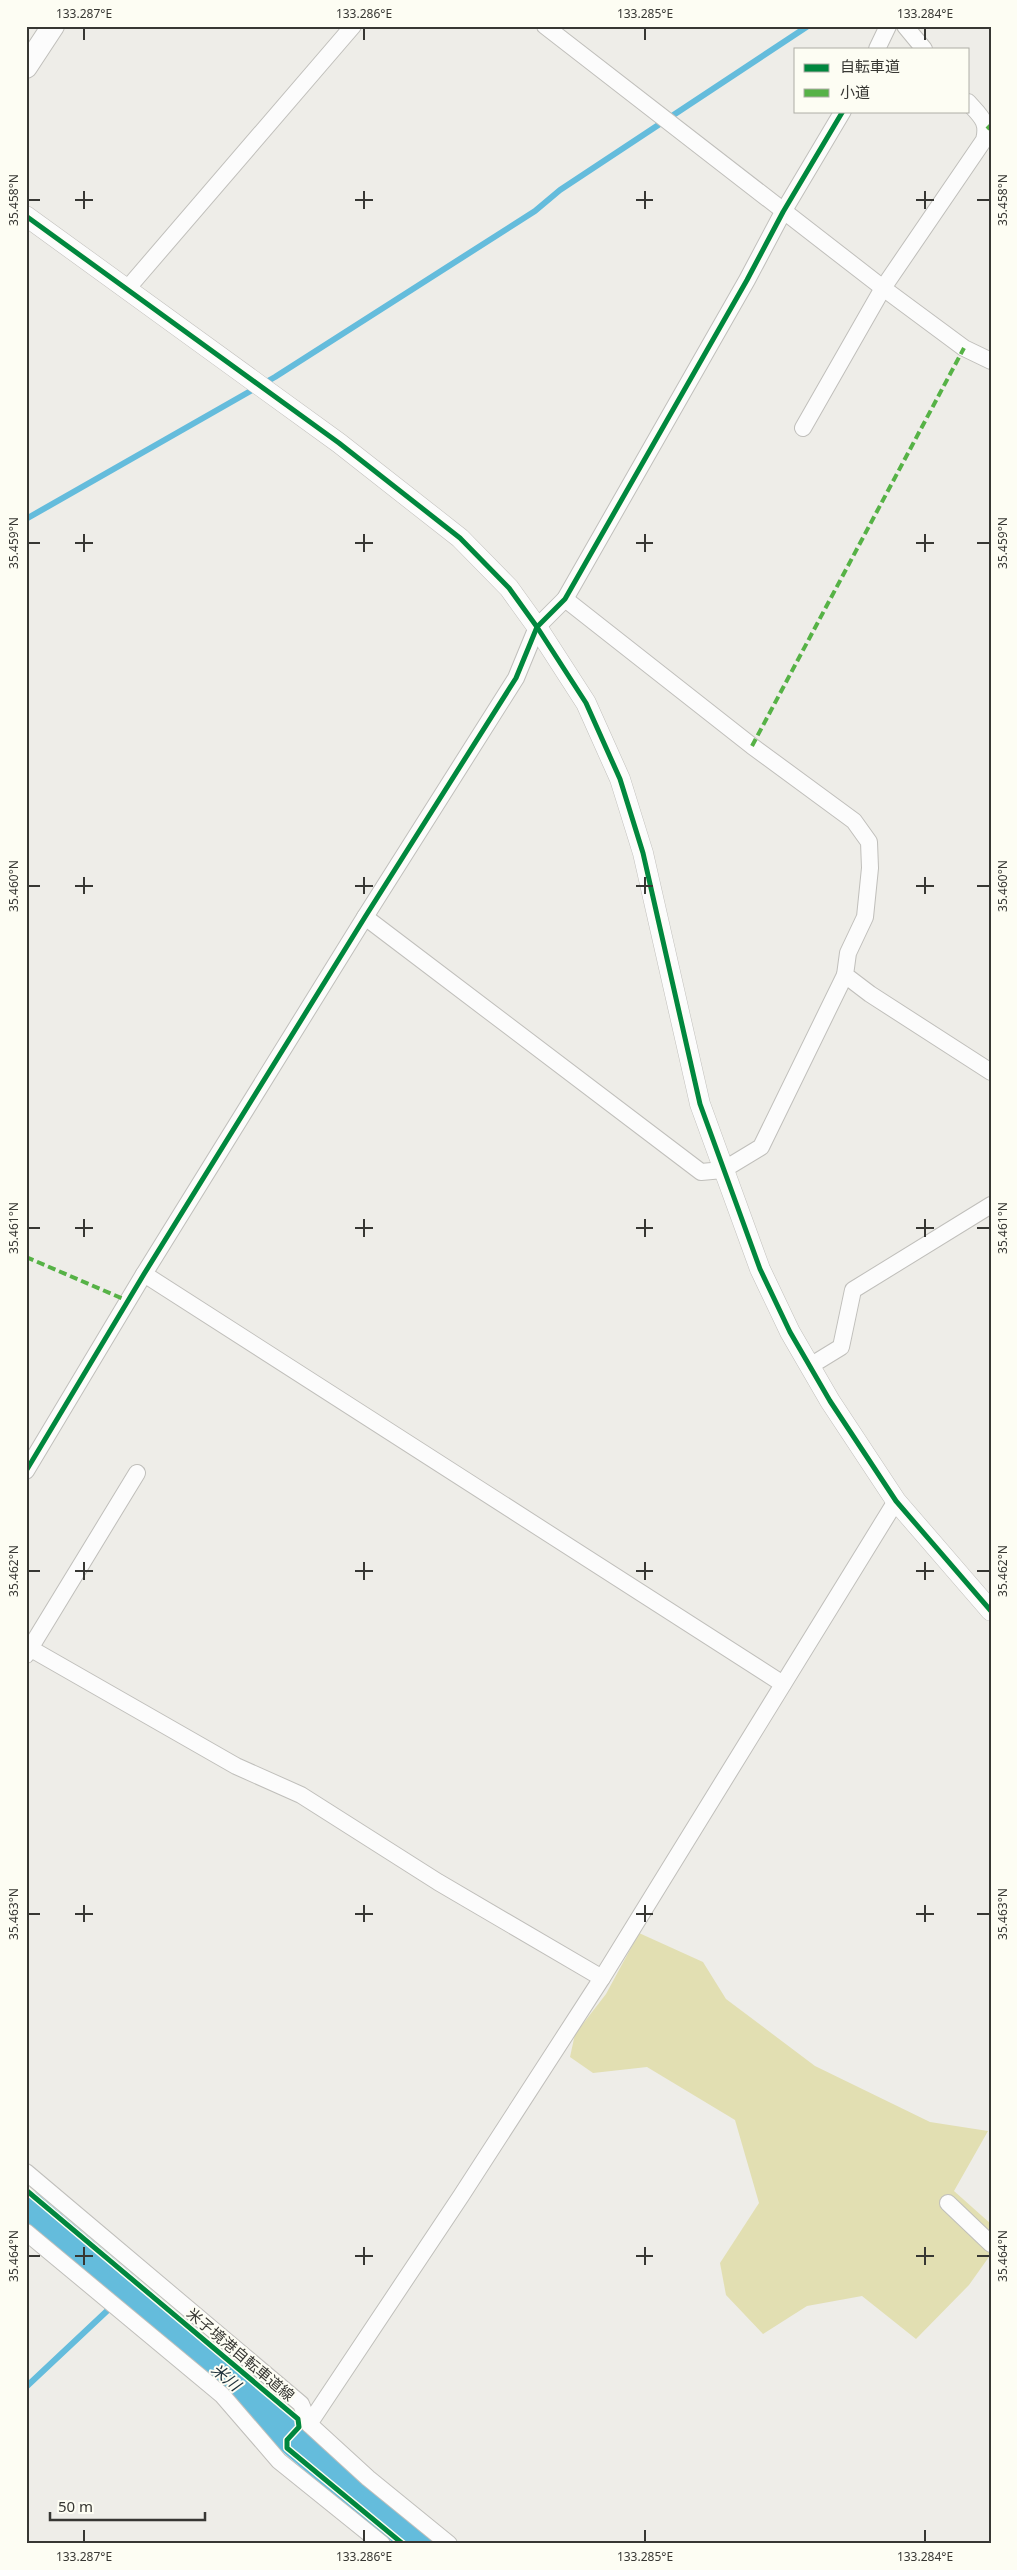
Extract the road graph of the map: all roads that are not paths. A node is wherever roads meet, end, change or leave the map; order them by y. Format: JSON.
{"nodes":[{"id":1,"x":53,"y":26,"type":"edge"},
{"id":2,"x":353,"y":26,"type":"edge"},
{"id":3,"x":545,"y":26,"type":"edge"},
{"id":4,"x":888,"y":26,"type":"edge"},
{"id":5,"x":905,"y":26,"type":"edge"},
{"id":6,"x":877,"y":48,"type":"edge"},
{"id":7,"x":923,"y":48,"type":"edge"},
{"id":8,"x":26,"y":67,"type":"edge"},
{"id":9,"x":970,"y":104,"type":"edge"},
{"id":10,"x":842,"y":112,"type":"edge"},
{"id":11,"x":783,"y":212,"type":"junction"},
{"id":12,"x":26,"y":216,"type":"edge"},
{"id":13,"x":883,"y":288,"type":"junction"},
{"id":14,"x":127,"y":289,"type":"junction"},
{"id":15,"x":991,"y":360,"type":"edge"},
{"id":16,"x":804,"y":428,"type":"dead end"},
{"id":17,"x":566,"y":599,"type":"junction"},
{"id":18,"x":537,"y":627,"type":"junction"},
{"id":19,"x":365,"y":917,"type":"junction"},
{"id":20,"x":845,"y":975,"type":"junction"},
{"id":21,"x":991,"y":1072,"type":"edge"},
{"id":22,"x":723,"y":1170,"type":"junction"},
{"id":23,"x":991,"y":1204,"type":"edge"},
{"id":24,"x":144,"y":1274,"type":"junction"},
{"id":25,"x":810,"y":1366,"type":"junction"},
{"id":26,"x":26,"y":1471,"type":"edge"},
{"id":27,"x":137,"y":1473,"type":"dead end"},
{"id":28,"x":896,"y":1501,"type":"junction"},
{"id":29,"x":991,"y":1611,"type":"edge"},
{"id":30,"x":28,"y":1650,"type":"edge"},
{"id":31,"x":783,"y":1684,"type":"junction"},
{"id":32,"x":602,"y":1978,"type":"junction"},
{"id":33,"x":26,"y":2172,"type":"edge"},
{"id":34,"x":948,"y":2203,"type":"dead end"},
{"id":35,"x":26,"y":2232,"type":"edge"},
{"id":36,"x":991,"y":2244,"type":"edge"},
{"id":37,"x":310,"y":2424,"type":"junction"},
{"id":38,"x":382,"y":2544,"type":"edge"},
{"id":39,"x":449,"y":2544,"type":"edge"}],
"edges":[{"from":1,"to":8,"type":"main road"},
{"from":2,"to":14,"type":"street"},
{"from":3,"to":11,"type":"street"},
{"from":4,"to":6,"type":"street"},
{"from":5,"to":7,"type":"street"},
{"from":9,"to":13,"type":"street"},
{"from":10,"to":11,"type":"street"},
{"from":11,"to":13,"type":"street"},
{"from":11,"to":17,"type":"street"},
{"from":12,"to":14,"type":"street"},
{"from":13,"to":15,"type":"street"},
{"from":13,"to":16,"type":"street"},
{"from":14,"to":18,"type":"street"},
{"from":17,"to":18,"type":"street"},
{"from":17,"to":20,"type":"street"},
{"from":18,"to":19,"type":"street"},
{"from":18,"to":22,"type":"street"},
{"from":19,"to":22,"type":"street"},
{"from":19,"to":24,"type":"street"},
{"from":20,"to":21,"type":"street"},
{"from":20,"to":22,"type":"street"},
{"from":22,"to":25,"type":"street"},
{"from":23,"to":25,"type":"street"},
{"from":24,"to":26,"type":"street"},
{"from":24,"to":31,"type":"street"},
{"from":25,"to":28,"type":"street"},
{"from":27,"to":30,"type":"street"},
{"from":28,"to":29,"type":"street"},
{"from":28,"to":31,"type":"street"},
{"from":30,"to":32,"type":"street"},
{"from":31,"to":32,"type":"street"},
{"from":32,"to":37,"type":"street"},
{"from":33,"to":37,"type":"street"},
{"from":34,"to":36,"type":"street"},
{"from":35,"to":38,"type":"street"},
{"from":37,"to":39,"type":"street"}]}
